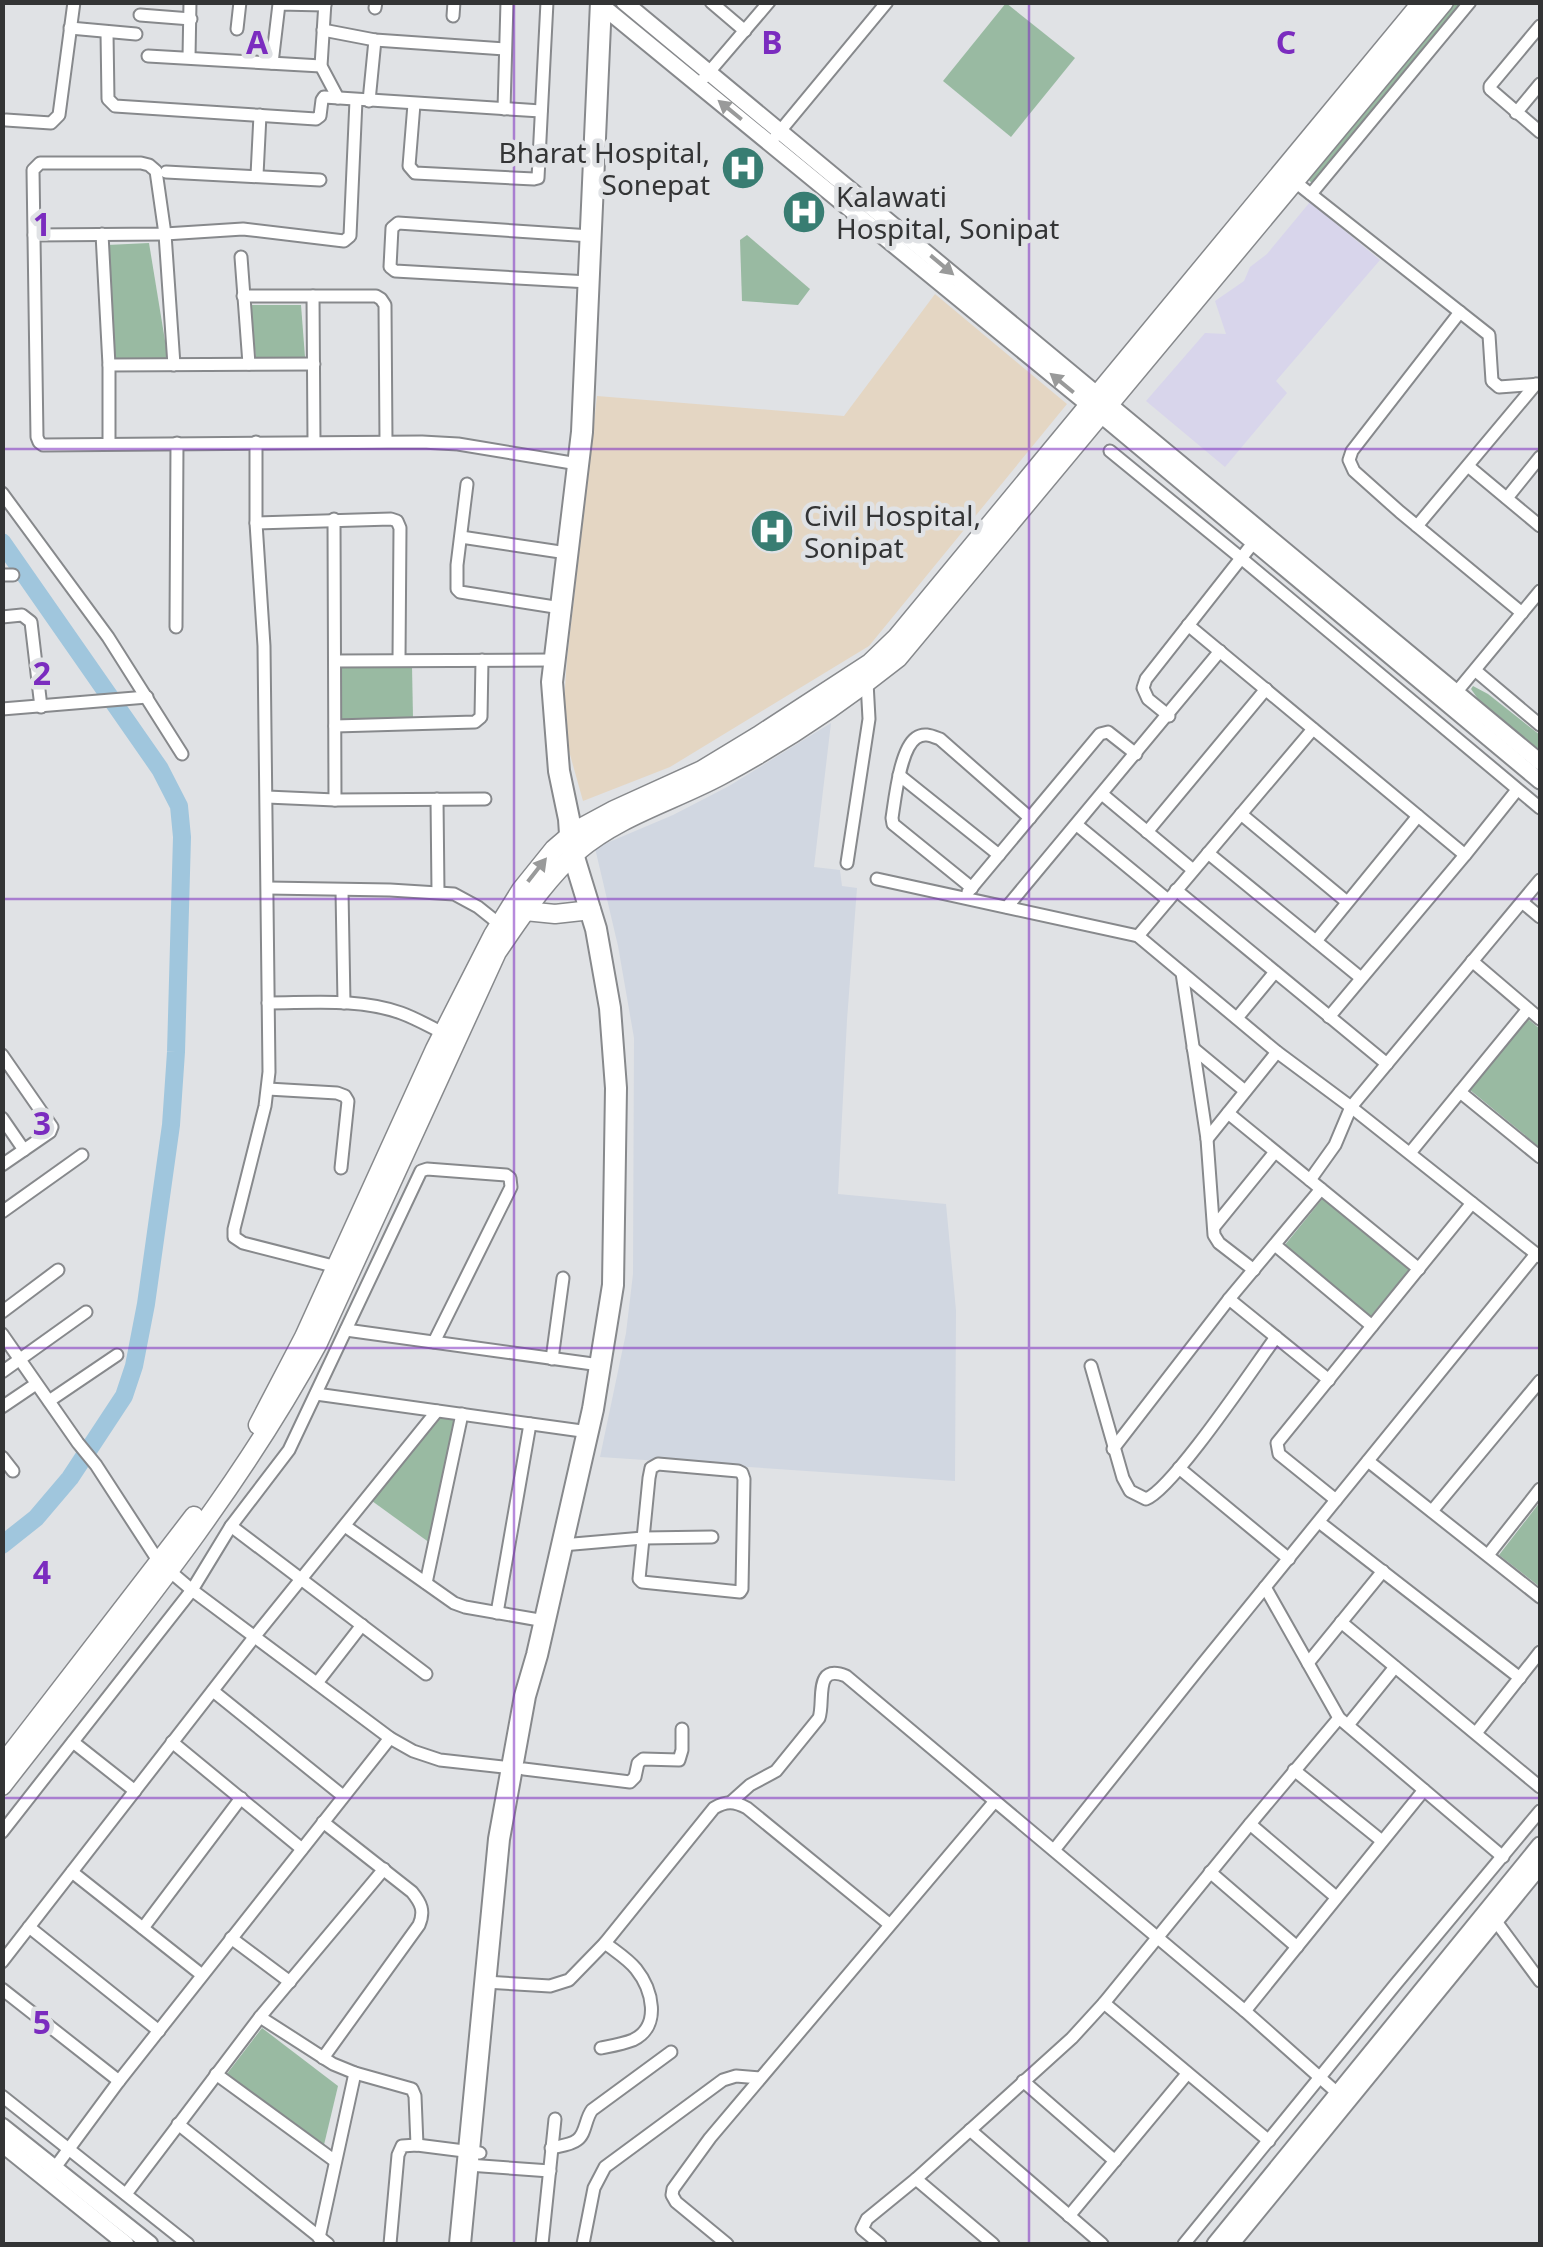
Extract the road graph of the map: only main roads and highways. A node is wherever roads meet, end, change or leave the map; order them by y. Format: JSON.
{"nodes":[{"id":1,"x":1422,"y":2,"type":"edge"},
{"id":2,"x":1444,"y":2,"type":"edge"},
{"id":3,"x":601,"y":4,"type":"edge"},
{"id":4,"x":1288,"y":176,"type":"junction"},
{"id":5,"x":574,"y":837,"type":"junction"},
{"id":6,"x":590,"y":910,"type":"junction"},
{"id":7,"x":525,"y":911,"type":"junction"},
{"id":8,"x":505,"y":928,"type":"junction"},
{"id":9,"x":344,"y":1268,"type":"junction"},
{"id":10,"x":597,"y":1409,"type":"junction"},
{"id":11,"x":567,"y":1545,"type":"junction"},
{"id":12,"x":164,"y":1566,"type":"junction"},
{"id":13,"x":537,"y":1674,"type":"junction"},
{"id":14,"x":2,"y":1766,"type":"edge"},
{"id":15,"x":2,"y":1786,"type":"edge"},
{"id":16,"x":474,"y":2159,"type":"junction"},
{"id":17,"x":460,"y":2244,"type":"edge"},
{"id":18,"x":471,"y":2244,"type":"edge"}],
"edges":[{"from":1,"to":4,"type":"main road"},
{"from":2,"to":4,"type":"main road"},
{"from":3,"to":5,"type":"highway"},
{"from":4,"to":5,"type":"main road"},
{"from":5,"to":6,"type":"highway"},
{"from":5,"to":7,"type":"main road"},
{"from":8,"to":5,"type":"main road","one_way":true},
{"from":5,"to":10,"type":"highway"},
{"from":6,"to":7,"type":"main road"},
{"from":6,"to":10,"type":"highway"},
{"from":7,"to":8,"type":"main road"},
{"from":8,"to":9,"type":"main road"},
{"from":8,"to":9,"type":"main road"},
{"from":9,"to":12,"type":"main road"},
{"from":10,"to":11,"type":"highway"},
{"from":11,"to":13,"type":"highway"},
{"from":11,"to":13,"type":"highway"},
{"from":12,"to":14,"type":"main road"},
{"from":12,"to":15,"type":"main road"},
{"from":13,"to":16,"type":"highway"},
{"from":16,"to":17,"type":"highway"},
{"from":16,"to":18,"type":"highway"}]}
